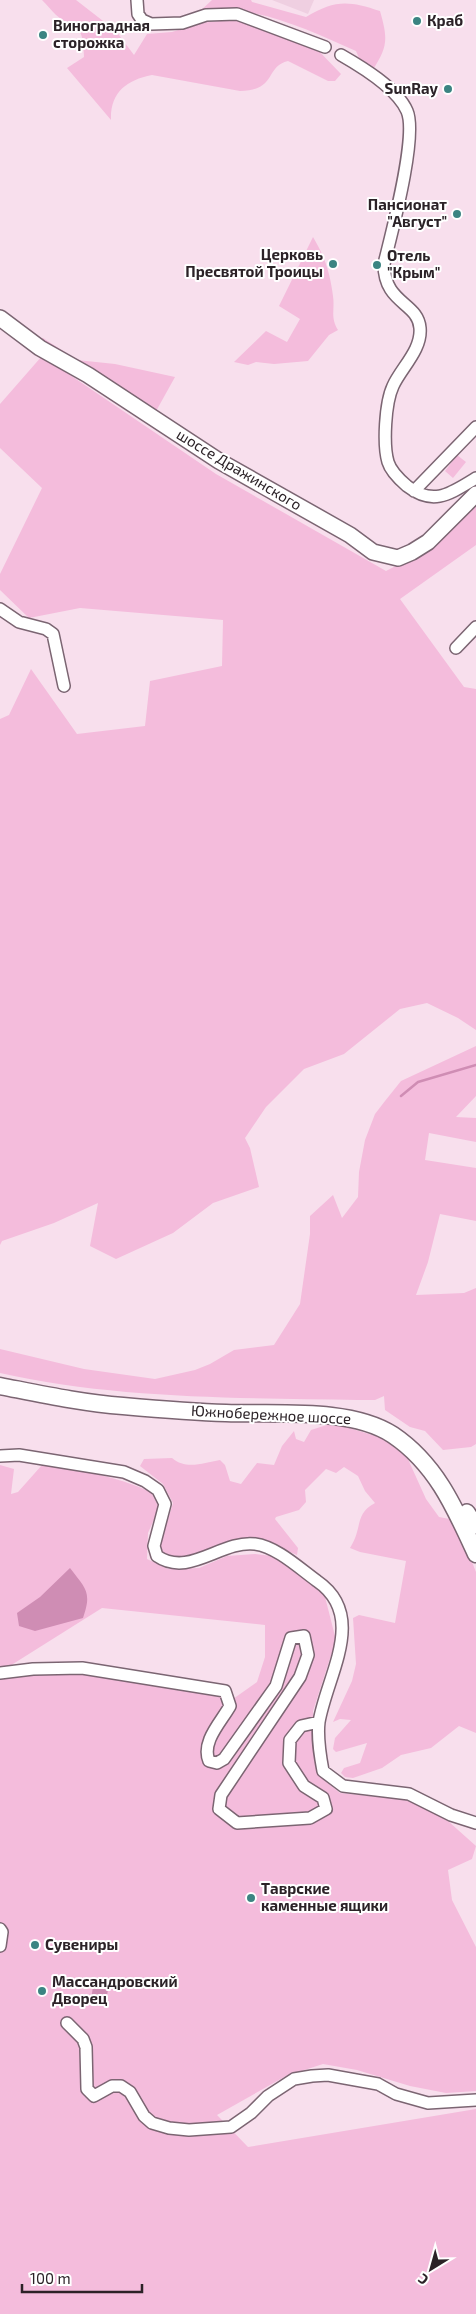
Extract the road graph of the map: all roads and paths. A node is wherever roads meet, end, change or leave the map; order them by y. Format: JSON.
{"nodes":[{"id":1,"x":137,"y":0,"type":"edge"},
{"id":2,"x":325,"y":46,"type":"dead end"},
{"id":3,"x":341,"y":55,"type":"dead end"},
{"id":4,"x":0,"y":318,"type":"edge"},
{"id":5,"x":476,"y":427,"type":"edge"},
{"id":6,"x":476,"y":478,"type":"edge"},
{"id":7,"x":414,"y":491,"type":"junction"},
{"id":8,"x":476,"y":494,"type":"edge"},
{"id":9,"x":0,"y":609,"type":"edge"},
{"id":10,"x":476,"y":627,"type":"edge"},
{"id":11,"x":456,"y":648,"type":"dead end"},
{"id":12,"x":64,"y":686,"type":"dead end"},
{"id":13,"x":0,"y":1379,"type":"edge"},
{"id":14,"x":0,"y":1386,"type":"edge"},
{"id":15,"x":0,"y":1456,"type":"edge"},
{"id":16,"x":467,"y":1512,"type":"junction"},
{"id":17,"x":476,"y":1526,"type":"edge"},
{"id":18,"x":476,"y":1532,"type":"edge"},
{"id":19,"x":476,"y":1554,"type":"edge"},
{"id":20,"x":0,"y":1673,"type":"edge"},
{"id":21,"x":319,"y":1722,"type":"junction"},
{"id":22,"x":476,"y":1823,"type":"edge"},
{"id":23,"x":0,"y":1930,"type":"edge"},
{"id":24,"x":0,"y":1946,"type":"edge"},
{"id":25,"x":66,"y":2023,"type":"dead end"},
{"id":26,"x":476,"y":2100,"type":"edge"}],
"edges":[{"from":1,"to":2,"type":"street"},
{"from":3,"to":7,"type":"street"},
{"from":4,"to":8,"type":"main road","name":"шоссе Дражинского"},
{"from":5,"to":7,"type":"street"},
{"from":6,"to":7,"type":"street"},
{"from":9,"to":12,"type":"street"},
{"from":10,"to":11,"type":"street"},
{"from":13,"to":16,"type":"highway","name":"Южнобережное шоссе"},
{"from":14,"to":19,"type":"highway","name":"Южнобережное шоссе"},
{"from":15,"to":21,"type":"street"},
{"from":16,"to":17,"type":"main road"},
{"from":16,"to":18,"type":"highway","name":"Южнобережное шоссе"},
{"from":20,"to":21,"type":"street"},
{"from":21,"to":22,"type":"street"},
{"from":23,"to":24,"type":"street"},
{"from":25,"to":26,"type":"street"}]}
